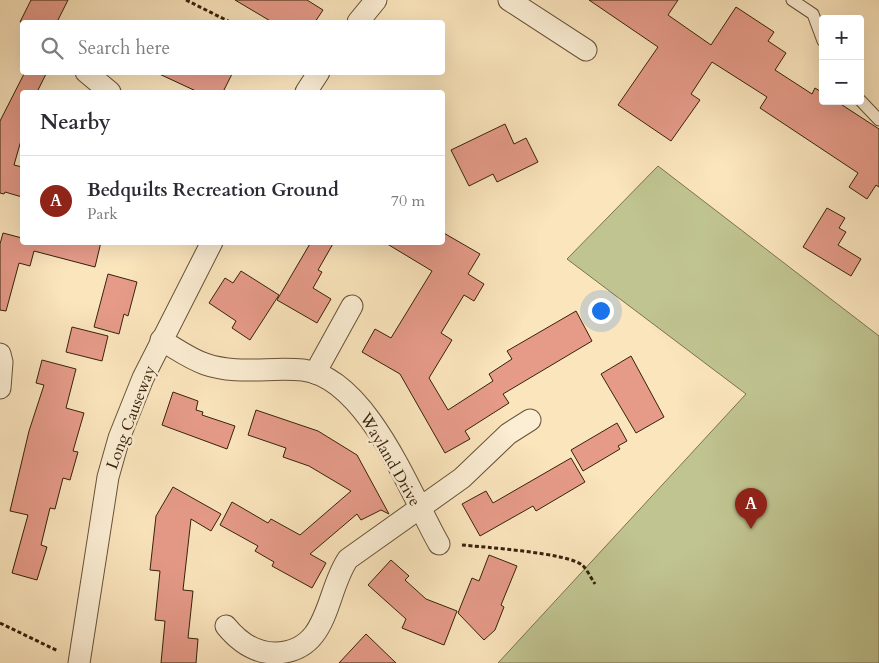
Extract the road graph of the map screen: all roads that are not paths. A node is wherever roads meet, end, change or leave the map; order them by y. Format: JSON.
{"nodes":[{"id":1,"x":376,"y":0,"type":"edge"},
{"id":2,"x":509,"y":0,"type":"edge"},
{"id":3,"x":792,"y":0,"type":"edge"},
{"id":4,"x":532,"y":6,"type":"edge"},
{"id":5,"x":360,"y":20,"type":"edge"},
{"id":6,"x":819,"y":30,"type":"edge"},
{"id":7,"x":586,"y":50,"type":"dead end"},
{"id":8,"x":90,"y":75,"type":"edge"},
{"id":9,"x":317,"y":75,"type":"edge"},
{"id":10,"x":108,"y":90,"type":"edge"},
{"id":11,"x":307,"y":90,"type":"edge"},
{"id":12,"x":864,"y":104,"type":"edge"},
{"id":13,"x":879,"y":120,"type":"edge"},
{"id":14,"x":210,"y":245,"type":"edge"},
{"id":15,"x":352,"y":306,"type":"dead end"},
{"id":16,"x":162,"y":340,"type":"junction"},
{"id":17,"x":0,"y":354,"type":"edge"},
{"id":18,"x":315,"y":373,"type":"junction"},
{"id":19,"x":0,"y":388,"type":"edge"},
{"id":20,"x":530,"y":420,"type":"dead end"},
{"id":21,"x":418,"y":508,"type":"junction"},
{"id":22,"x":439,"y":544,"type":"road end"},
{"id":23,"x":226,"y":626,"type":"dead end"},
{"id":24,"x":79,"y":662,"type":"edge"}],
"edges":[{"from":1,"to":5,"type":"street"},
{"from":2,"to":4,"type":"street"},
{"from":3,"to":6,"type":"lane"},
{"from":4,"to":7,"type":"street"},
{"from":8,"to":10,"type":"street"},
{"from":9,"to":11,"type":"street"},
{"from":12,"to":13,"type":"lane"},
{"from":14,"to":16,"type":"street","name":"Long Causeway"},
{"from":15,"to":18,"type":"street"},
{"from":16,"to":18,"type":"street","name":"Wayland Drive"},
{"from":16,"to":24,"type":"street","name":"Long Causeway"},
{"from":17,"to":19,"type":"street"},
{"from":18,"to":21,"type":"street","name":"Wayland Drive"},
{"from":20,"to":21,"type":"street"},
{"from":21,"to":22,"type":"street","name":"Wayland Drive"},
{"from":21,"to":23,"type":"street"}]}
